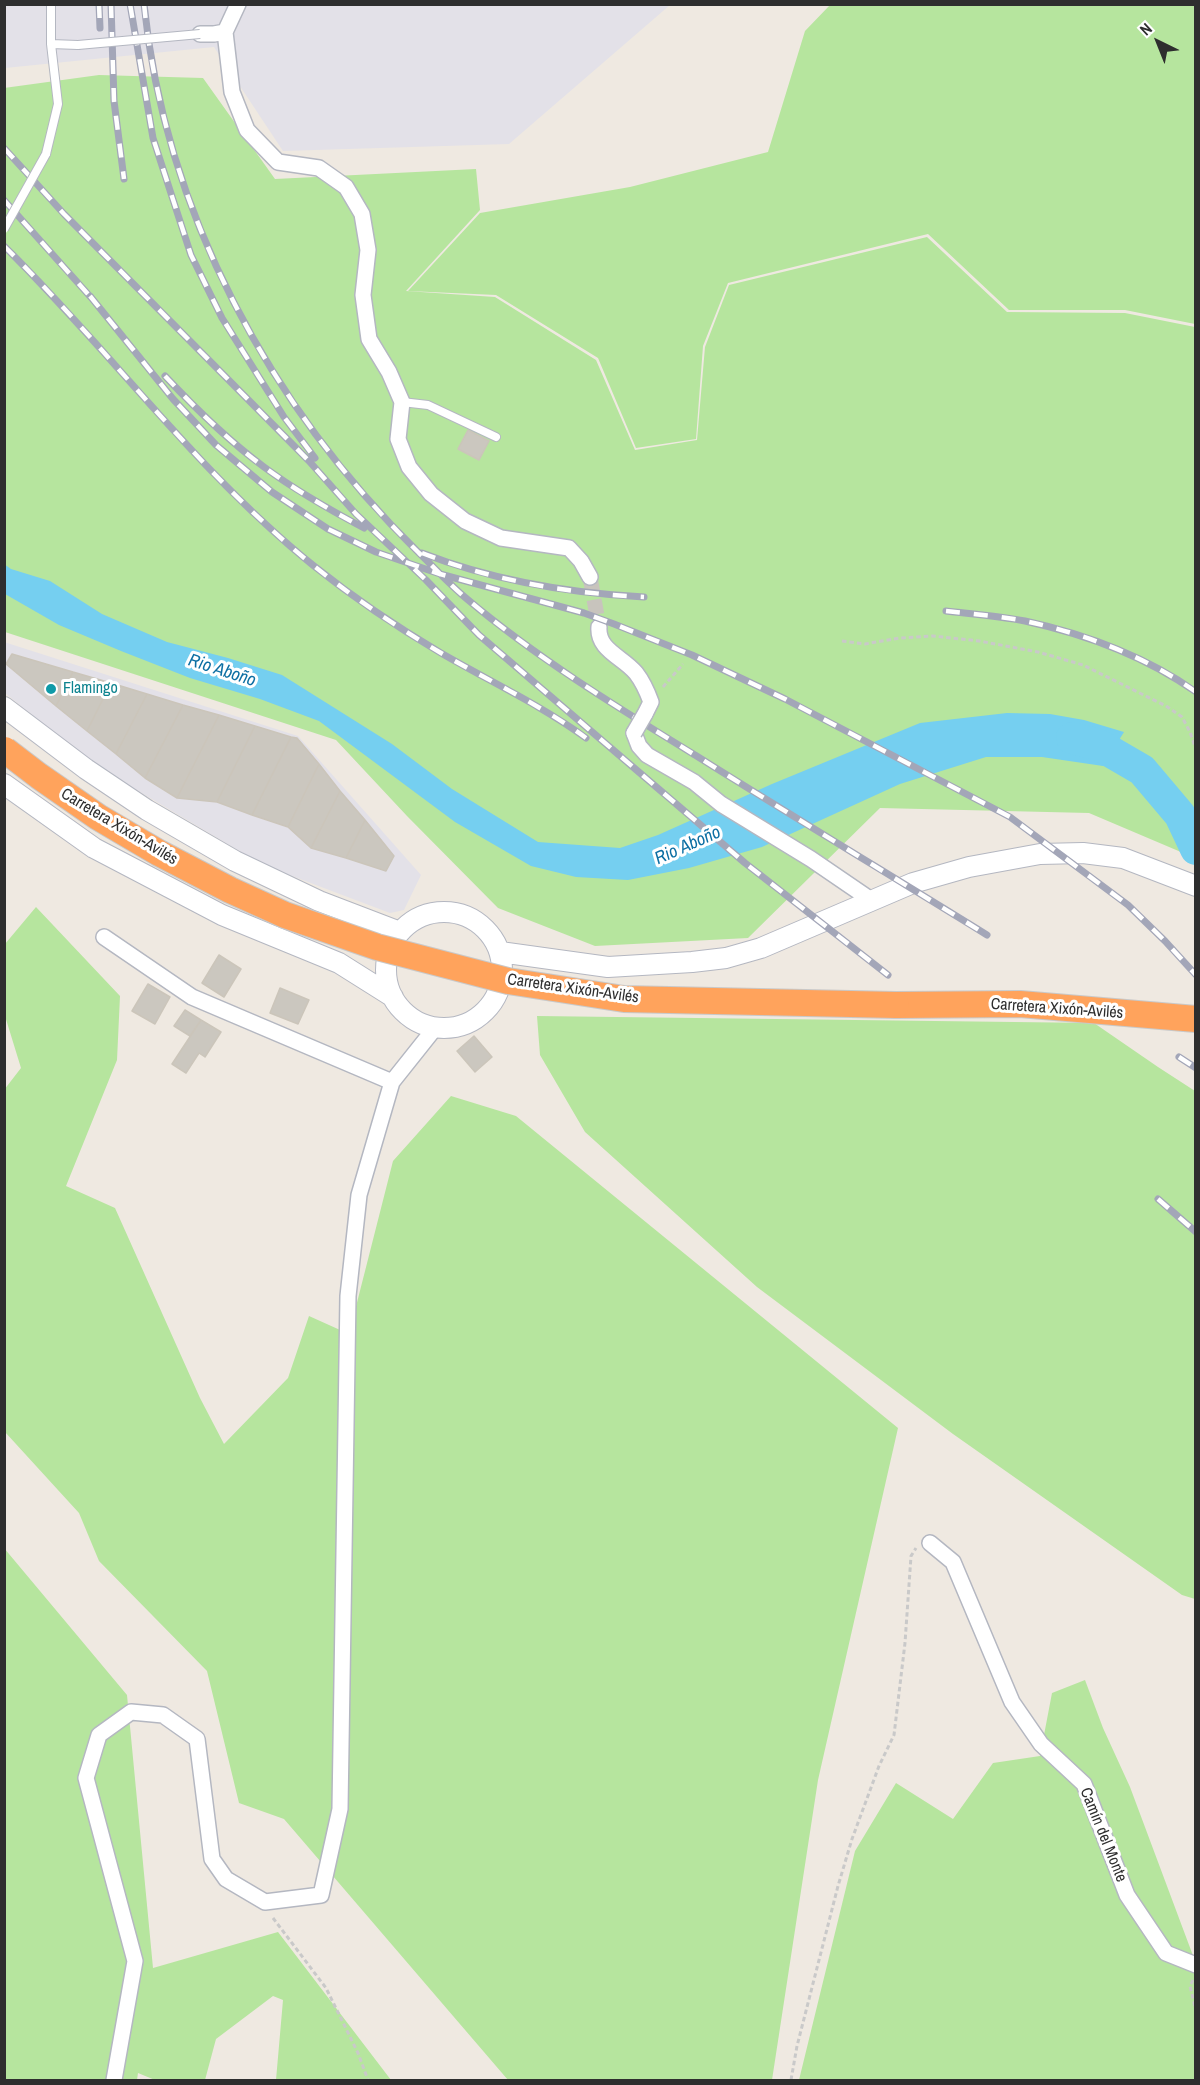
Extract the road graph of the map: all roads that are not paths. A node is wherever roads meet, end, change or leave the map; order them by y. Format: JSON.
{"nodes":[{"id":1,"x":51,"y":4,"type":"edge"},
{"id":2,"x":238,"y":4,"type":"edge"},
{"id":3,"x":225,"y":32,"type":"junction"},
{"id":4,"x":200,"y":34,"type":"joint"},
{"id":5,"x":51,"y":45,"type":"junction"},
{"id":6,"x":4,"y":229,"type":"edge"},
{"id":7,"x":402,"y":402,"type":"junction"},
{"id":8,"x":496,"y":437,"type":"dead end"},
{"id":9,"x":590,"y":577,"type":"tunnel mouth"},
{"id":10,"x":599,"y":627,"type":"tunnel mouth"},
{"id":11,"x":4,"y":707,"type":"edge"},
{"id":12,"x":5,"y":750,"type":"edge"},
{"id":13,"x":4,"y":784,"type":"edge"},
{"id":14,"x":1190,"y":883,"type":"edge"},
{"id":15,"x":871,"y":900,"type":"junction"},
{"id":16,"x":400,"y":932,"type":"junction"},
{"id":17,"x":104,"y":938,"type":"dead end"},
{"id":18,"x":500,"y":952,"type":"junction"},
{"id":19,"x":393,"y":997,"type":"junction"},
{"id":20,"x":1196,"y":1019,"type":"edge"},
{"id":21,"x":435,"y":1028,"type":"junction"},
{"id":22,"x":392,"y":1082,"type":"junction"},
{"id":23,"x":930,"y":1543,"type":"road end"},
{"id":24,"x":1196,"y":1965,"type":"edge"},
{"id":25,"x":114,"y":2080,"type":"edge"}],
"edges":[{"from":1,"to":5,"type":"lane"},
{"from":2,"to":3,"type":"street"},
{"from":3,"to":4,"type":"street"},
{"from":3,"to":7,"type":"street"},
{"from":4,"to":5,"type":"lane","bridge":true},
{"from":5,"to":6,"type":"lane","bridge":true},
{"from":7,"to":8,"type":"lane"},
{"from":7,"to":9,"type":"street"},
{"from":10,"to":15,"type":"street","bridge":true},
{"from":11,"to":16,"type":"street"},
{"from":12,"to":20,"type":"highway","name":"Carretera Xixón-Avilés","bridge":true},
{"from":13,"to":19,"type":"street"},
{"from":14,"to":15,"type":"street"},
{"from":15,"to":18,"type":"street"},
{"from":16,"to":18,"type":"street"},
{"from":16,"to":19,"type":"street"},
{"from":17,"to":22,"type":"street"},
{"from":18,"to":21,"type":"street"},
{"from":19,"to":21,"type":"street"},
{"from":21,"to":22,"type":"street"},
{"from":22,"to":25,"type":"street"},
{"from":23,"to":24,"type":"street","name":"Camín del Monte"}]}
